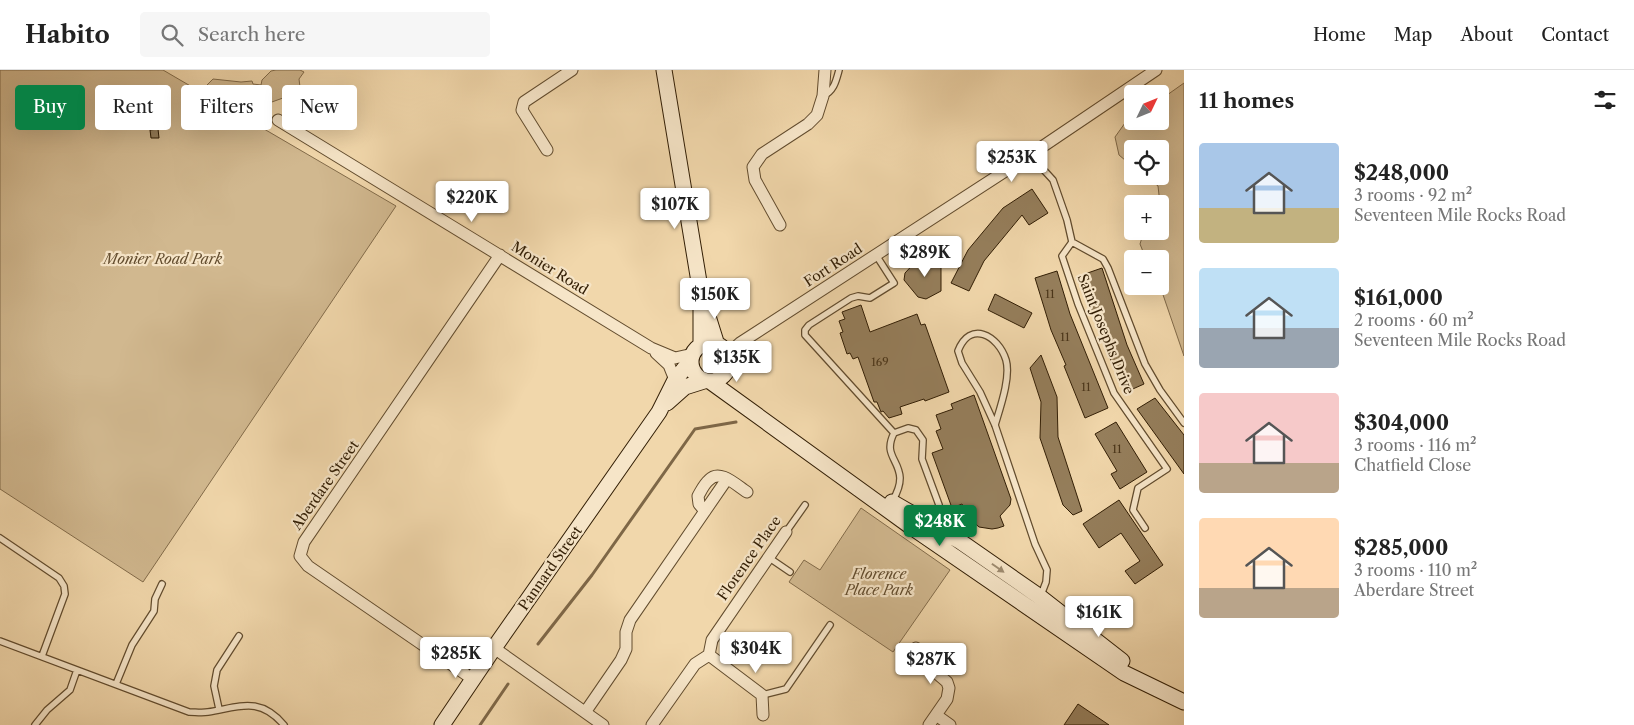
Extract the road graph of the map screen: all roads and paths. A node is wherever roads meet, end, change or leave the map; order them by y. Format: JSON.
{"nodes":[{"id":1,"x":572,"y":70,"type":"edge"},
{"id":2,"x":664,"y":70,"type":"edge"},
{"id":3,"x":826,"y":70,"type":"edge"},
{"id":4,"x":839,"y":70,"type":"edge"},
{"id":5,"x":1156,"y":70,"type":"edge"},
{"id":6,"x":823,"y":96,"type":"junction"},
{"id":7,"x":278,"y":120,"type":"dead end"},
{"id":8,"x":547,"y":150,"type":"dead end"},
{"id":9,"x":1030,"y":155,"type":"junction"},
{"id":10,"x":780,"y":225,"type":"dead end"},
{"id":11,"x":1072,"y":242,"type":"junction"},
{"id":12,"x":876,"y":255,"type":"junction"},
{"id":13,"x":500,"y":256,"type":"junction"},
{"id":14,"x":701,"y":294,"type":"junction"},
{"id":15,"x":651,"y":348,"type":"junction"},
{"id":16,"x":723,"y":350,"type":"junction"},
{"id":17,"x":695,"y":353,"type":"junction"},
{"id":18,"x":713,"y":379,"type":"junction"},
{"id":19,"x":675,"y":380,"type":"junction"},
{"id":20,"x":658,"y":412,"type":"junction"},
{"id":21,"x":1184,"y":423,"type":"edge"},
{"id":22,"x":995,"y":425,"type":"junction"},
{"id":23,"x":894,"y":433,"type":"junction"},
{"id":24,"x":850,"y":481,"type":"junction"},
{"id":25,"x":747,"y":492,"type":"dead end"},
{"id":26,"x":892,"y":502,"type":"junction"},
{"id":27,"x":805,"y":505,"type":"dead end"},
{"id":28,"x":938,"y":505,"type":"dead end"},
{"id":29,"x":1144,"y":528,"type":"dead end"},
{"id":30,"x":786,"y":532,"type":"joint"},
{"id":31,"x":0,"y":538,"type":"edge"},
{"id":32,"x":768,"y":557,"type":"junction"},
{"id":33,"x":790,"y":572,"type":"dead end"},
{"id":34,"x":162,"y":584,"type":"dead end"},
{"id":35,"x":1036,"y":604,"type":"junction"},
{"id":36,"x":830,"y":625,"type":"dead end"},
{"id":37,"x":239,"y":636,"type":"dead end"},
{"id":38,"x":0,"y":641,"type":"edge"},
{"id":39,"x":494,"y":648,"type":"junction"},
{"id":40,"x":916,"y":648,"type":"dead end"},
{"id":41,"x":708,"y":655,"type":"junction"},
{"id":42,"x":42,"y":656,"type":"junction"},
{"id":43,"x":77,"y":670,"type":"junction"},
{"id":44,"x":474,"y":680,"type":"junction"},
{"id":45,"x":116,"y":684,"type":"junction"},
{"id":46,"x":762,"y":695,"type":"junction"},
{"id":47,"x":1184,"y":702,"type":"edge"},
{"id":48,"x":220,"y":709,"type":"junction"},
{"id":49,"x":586,"y":711,"type":"junction"},
{"id":50,"x":764,"y":715,"type":"dead end"},
{"id":51,"x":936,"y":715,"type":"junction"},
{"id":52,"x":35,"y":725,"type":"edge"},
{"id":53,"x":284,"y":725,"type":"edge"},
{"id":54,"x":442,"y":725,"type":"edge"},
{"id":55,"x":603,"y":725,"type":"edge"},
{"id":56,"x":652,"y":725,"type":"edge"},
{"id":57,"x":929,"y":725,"type":"edge"},
{"id":58,"x":950,"y":725,"type":"edge"}],
"edges":[{"from":1,"to":8,"type":"street"},
{"from":2,"to":14,"type":"main road"},
{"from":3,"to":6,"type":"street"},
{"from":4,"to":6,"type":"lane"},
{"from":5,"to":9,"type":"street","name":"Fort Road"},
{"from":6,"to":10,"type":"street"},
{"from":7,"to":13,"type":"street","name":"Monier Road"},
{"from":9,"to":11,"type":"lane"},
{"from":9,"to":12,"type":"street","name":"Fort Road"},
{"from":11,"to":21,"type":"lane"},
{"from":11,"to":29,"type":"lane","name":"Saint Josephs Drive"},
{"from":12,"to":16,"type":"street","name":"Fort Road"},
{"from":12,"to":23,"type":"lane"},
{"from":13,"to":15,"type":"street","name":"Monier Road"},
{"from":13,"to":44,"type":"street","name":"Aberdare Street"},
{"from":14,"to":16,"type":"main road"},
{"from":14,"to":17,"type":"main road"},
{"from":15,"to":17,"type":"street","name":"Monier Road"},
{"from":15,"to":19,"type":"street","name":"Monier Road"},
{"from":16,"to":17,"type":"main road"},
{"from":16,"to":18,"type":"main road"},
{"from":17,"to":18,"type":"main road"},
{"from":17,"to":19,"type":"main road","name":"Pannard Street"},
{"from":18,"to":20,"type":"main road","name":"Pannard Street"},
{"from":18,"to":24,"type":"main road"},
{"from":19,"to":20,"type":"main road","name":"Pannard Street"},
{"from":20,"to":39,"type":"main road","name":"Pannard Street"},
{"from":22,"to":22,"type":"lane"},
{"from":22,"to":35,"type":"lane"},
{"from":23,"to":26,"type":"lane"},
{"from":23,"to":28,"type":"lane"},
{"from":24,"to":26,"type":"main road"},
{"from":24,"to":35,"type":"main road"},
{"from":25,"to":49,"type":"street"},
{"from":26,"to":35,"type":"main road","one_way":true},
{"from":27,"to":30,"type":"lane","name":"Florence Place"},
{"from":30,"to":32,"type":"street","name":"Florence Place"},
{"from":31,"to":42,"type":"lane"},
{"from":32,"to":33,"type":"lane"},
{"from":32,"to":41,"type":"street","name":"Florence Place"},
{"from":34,"to":45,"type":"lane"},
{"from":35,"to":47,"type":"main road"},
{"from":36,"to":46,"type":"lane"},
{"from":37,"to":48,"type":"lane"},
{"from":38,"to":42,"type":"lane"},
{"from":39,"to":44,"type":"main road","name":"Pannard Street"},
{"from":39,"to":49,"type":"street"},
{"from":40,"to":51,"type":"street"},
{"from":41,"to":46,"type":"street"},
{"from":41,"to":56,"type":"street","name":"Florence Place"},
{"from":42,"to":43,"type":"lane"},
{"from":43,"to":45,"type":"lane"},
{"from":43,"to":52,"type":"lane"},
{"from":44,"to":54,"type":"main road","name":"Pannard Street"},
{"from":45,"to":48,"type":"lane"},
{"from":46,"to":50,"type":"street"},
{"from":48,"to":53,"type":"lane"},
{"from":49,"to":55,"type":"street"},
{"from":51,"to":57,"type":"street"},
{"from":51,"to":58,"type":"street"}]}
